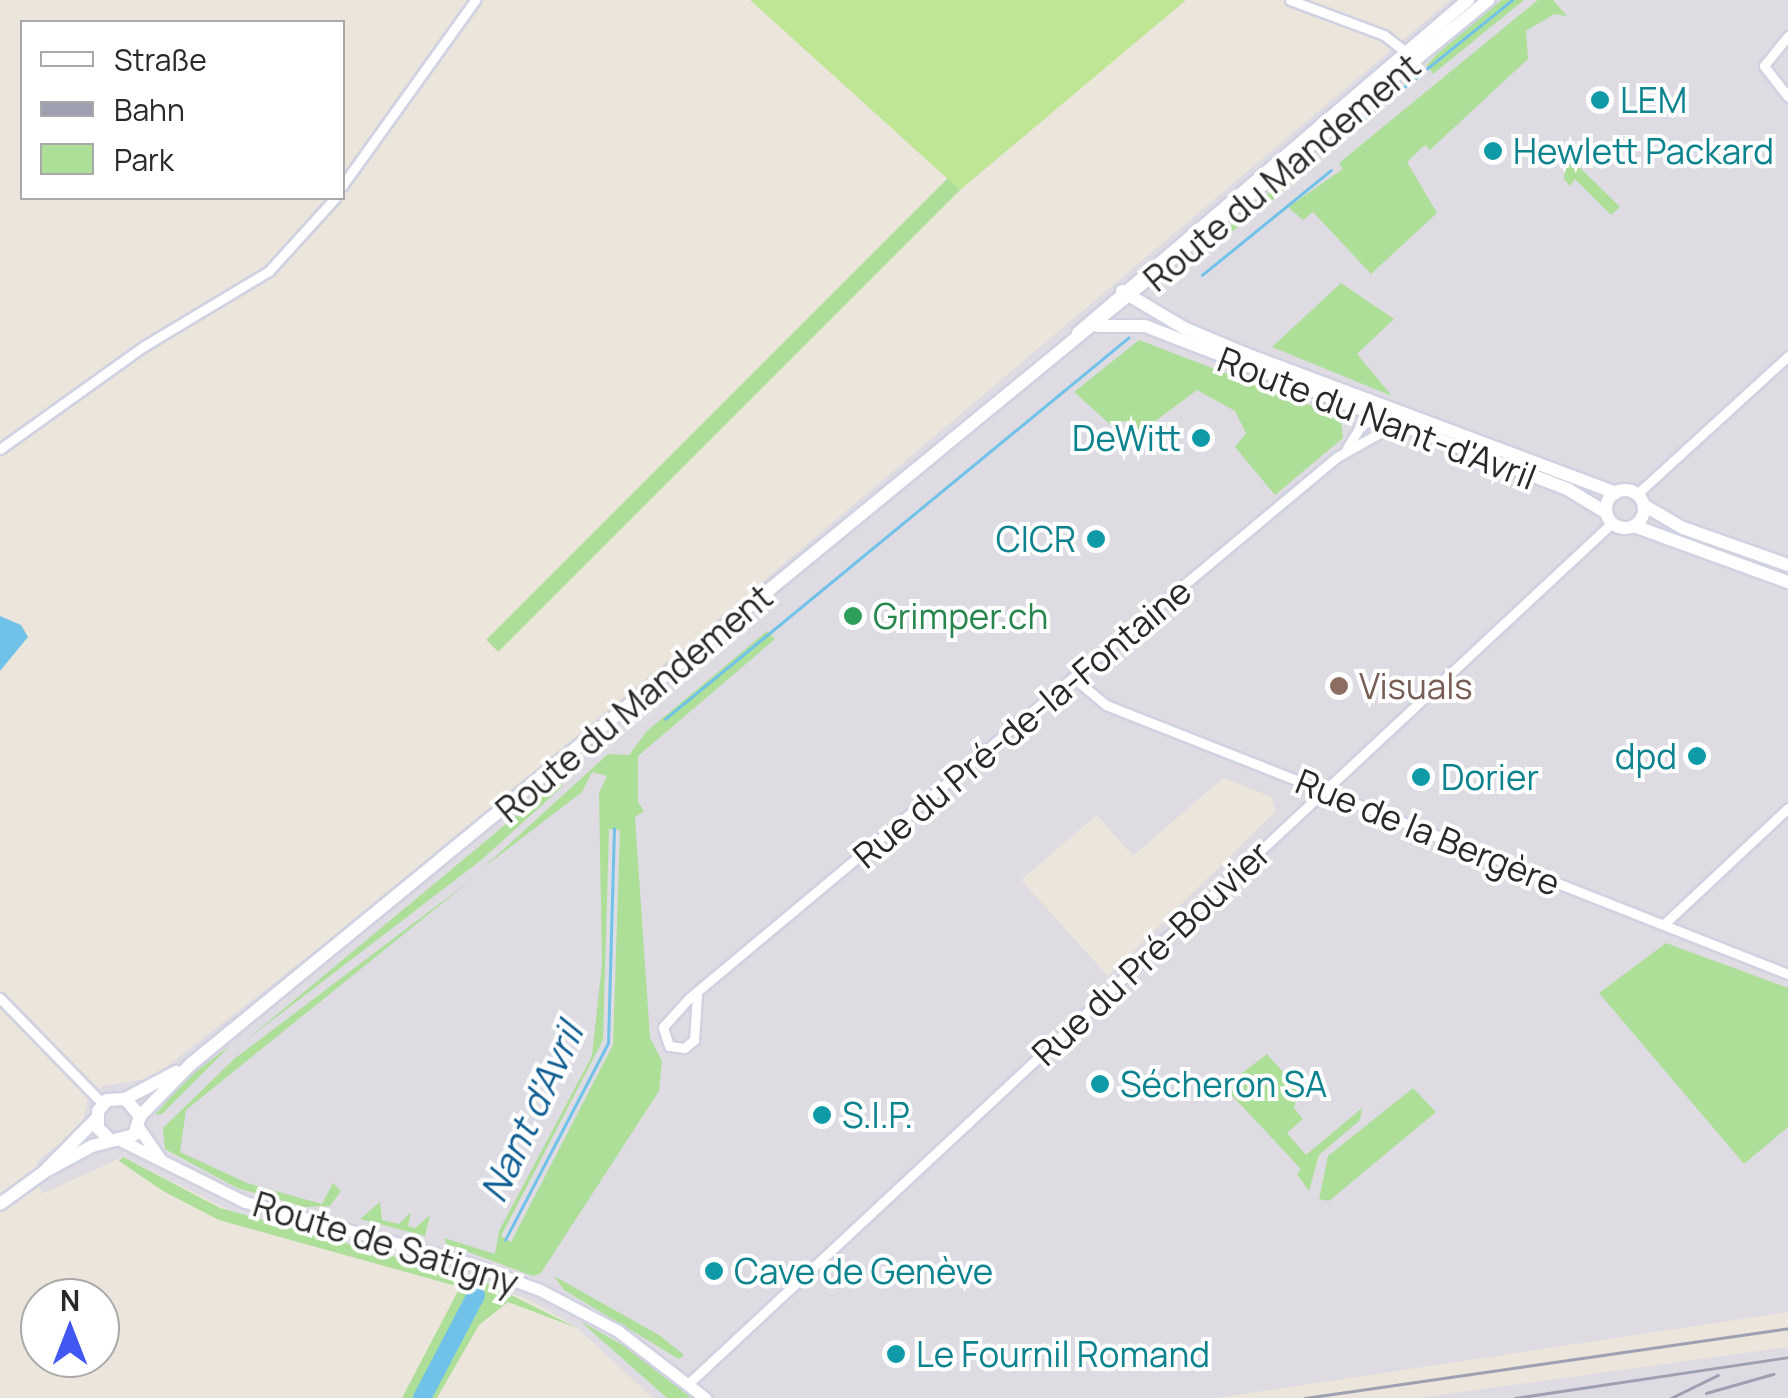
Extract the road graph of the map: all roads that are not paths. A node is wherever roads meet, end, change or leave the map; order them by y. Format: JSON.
{"nodes":[{"id":1,"x":475,"y":0,"type":"edge"},
{"id":2,"x":1290,"y":0,"type":"edge"},
{"id":3,"x":1468,"y":0,"type":"edge"},
{"id":4,"x":1488,"y":0,"type":"edge"},
{"id":5,"x":1788,"y":36,"type":"edge"},
{"id":6,"x":1409,"y":58,"type":"junction"},
{"id":7,"x":1788,"y":97,"type":"edge"},
{"id":8,"x":345,"y":182,"type":"edge"},
{"id":9,"x":333,"y":200,"type":"edge"},
{"id":10,"x":1158,"y":276,"type":"junction"},
{"id":11,"x":1127,"y":296,"type":"junction"},
{"id":12,"x":1155,"y":310,"type":"junction"},
{"id":13,"x":1145,"y":326,"type":"junction"},
{"id":14,"x":1096,"y":327,"type":"junction"},
{"id":15,"x":1073,"y":338,"type":"junction"},
{"id":16,"x":1788,"y":356,"type":"edge"},
{"id":17,"x":1403,"y":416,"type":"junction"},
{"id":18,"x":1369,"y":418,"type":"junction"},
{"id":19,"x":1392,"y":426,"type":"junction"},
{"id":20,"x":0,"y":449,"type":"edge"},
{"id":21,"x":1346,"y":450,"type":"junction"},
{"id":22,"x":1616,"y":493,"type":"junction"},
{"id":23,"x":1641,"y":500,"type":"junction"},
{"id":24,"x":1610,"y":518,"type":"junction"},
{"id":25,"x":1634,"y":526,"type":"junction"},
{"id":26,"x":1788,"y":565,"type":"edge"},
{"id":27,"x":1788,"y":582,"type":"edge"},
{"id":28,"x":1075,"y":679,"type":"junction"},
{"id":29,"x":1324,"y":791,"type":"junction"},
{"id":30,"x":1788,"y":808,"type":"edge"},
{"id":31,"x":1662,"y":924,"type":"junction"},
{"id":32,"x":1788,"y":974,"type":"edge"},
{"id":33,"x":697,"y":995,"type":"junction"},
{"id":34,"x":0,"y":998,"type":"edge"},
{"id":35,"x":192,"y":1064,"type":"junction"},
{"id":36,"x":124,"y":1098,"type":"junction"},
{"id":37,"x":103,"y":1104,"type":"junction"},
{"id":38,"x":96,"y":1119,"type":"junction"},
{"id":39,"x":139,"y":1122,"type":"junction"},
{"id":40,"x":116,"y":1140,"type":"junction"},
{"id":41,"x":162,"y":1161,"type":"junction"},
{"id":42,"x":44,"y":1172,"type":"junction"},
{"id":43,"x":0,"y":1204,"type":"edge"},
{"id":44,"x":689,"y":1383,"type":"junction"},
{"id":45,"x":705,"y":1398,"type":"edge"}],
"edges":[{"from":1,"to":8,"type":"street"},
{"from":2,"to":6,"type":"street"},
{"from":3,"to":6,"type":"main road","name":"Route du Mandement"},
{"from":4,"to":6,"type":"main road","name":"Route du Mandement"},
{"from":5,"to":7,"type":"street"},
{"from":6,"to":10,"type":"main road","name":"Route du Mandement"},
{"from":6,"to":11,"type":"main road","name":"Route du Mandement"},
{"from":9,"to":20,"type":"street"},
{"from":10,"to":11,"type":"main road","name":"Route du Mandement"},
{"from":10,"to":12,"type":"main road"},
{"from":11,"to":12,"type":"main road","name":"Route du Nant-d'Avril"},
{"from":11,"to":13,"type":"main road","name":"Route du Nant-d'Avril"},
{"from":11,"to":14,"type":"main road","name":"Route du Mandement"},
{"from":11,"to":15,"type":"main road","name":"Route du Mandement"},
{"from":12,"to":17,"type":"main road","name":"Route du Nant-d'Avril"},
{"from":13,"to":14,"type":"main road","name":"Route du Nant-d'Avril"},
{"from":13,"to":18,"type":"main road","name":"Route du Nant-d'Avril"},
{"from":14,"to":15,"type":"main road","name":"Route du Mandement"},
{"from":15,"to":35,"type":"main road","name":"Route du Mandement"},
{"from":16,"to":23,"type":"street"},
{"from":17,"to":18,"type":"street"},
{"from":17,"to":22,"type":"main road","name":"Route du Nant-d'Avril"},
{"from":18,"to":19,"type":"main road","name":"Route du Nant-d'Avril"},
{"from":18,"to":21,"type":"street","name":"Rue du Pré-de-la-Fontaine"},
{"from":19,"to":21,"type":"street","name":"Rue du Pré-de-la-Fontaine"},
{"from":19,"to":24,"type":"main road","name":"Route du Nant-d'Avril"},
{"from":21,"to":28,"type":"street","name":"Rue du Pré-de-la-Fontaine"},
{"from":22,"to":23,"type":"main road","name":"Route du Nant-d'Avril"},
{"from":22,"to":24,"type":"main road"},
{"from":23,"to":25,"type":"main road"},
{"from":23,"to":26,"type":"main road"},
{"from":24,"to":25,"type":"main road"},
{"from":24,"to":29,"type":"street","name":"Rue du Pré-Bouvier"},
{"from":25,"to":27,"type":"main road"},
{"from":28,"to":29,"type":"street","name":"Rue de la Bergère"},
{"from":28,"to":33,"type":"street","name":"Rue du Pré-de-la-Fontaine"},
{"from":29,"to":31,"type":"street","name":"Rue de la Bergère"},
{"from":29,"to":44,"type":"street","name":"Rue du Pré-Bouvier"},
{"from":30,"to":31,"type":"street"},
{"from":31,"to":32,"type":"street","name":"Rue de la Bergère"},
{"from":33,"to":33,"type":"street","name":"Rue du Pré-de-la-Fontaine"},
{"from":34,"to":37,"type":"street"},
{"from":35,"to":36,"type":"main road","name":"Route du Mandement"},
{"from":35,"to":39,"type":"main road","name":"Route du Mandement"},
{"from":36,"to":37,"type":"main road","name":"Route du Mandement"},
{"from":36,"to":39,"type":"main road"},
{"from":37,"to":38,"type":"main road"},
{"from":38,"to":40,"type":"main road"},
{"from":38,"to":42,"type":"main road"},
{"from":39,"to":40,"type":"main road","name":"Route du Mandement"},
{"from":39,"to":41,"type":"street","name":"Route de Satigny"},
{"from":40,"to":41,"type":"street","name":"Route de Satigny"},
{"from":40,"to":42,"type":"main road"},
{"from":41,"to":44,"type":"street","name":"Route de Satigny"},
{"from":42,"to":43,"type":"main road"},
{"from":44,"to":45,"type":"street","name":"Route de Satigny"}]}
